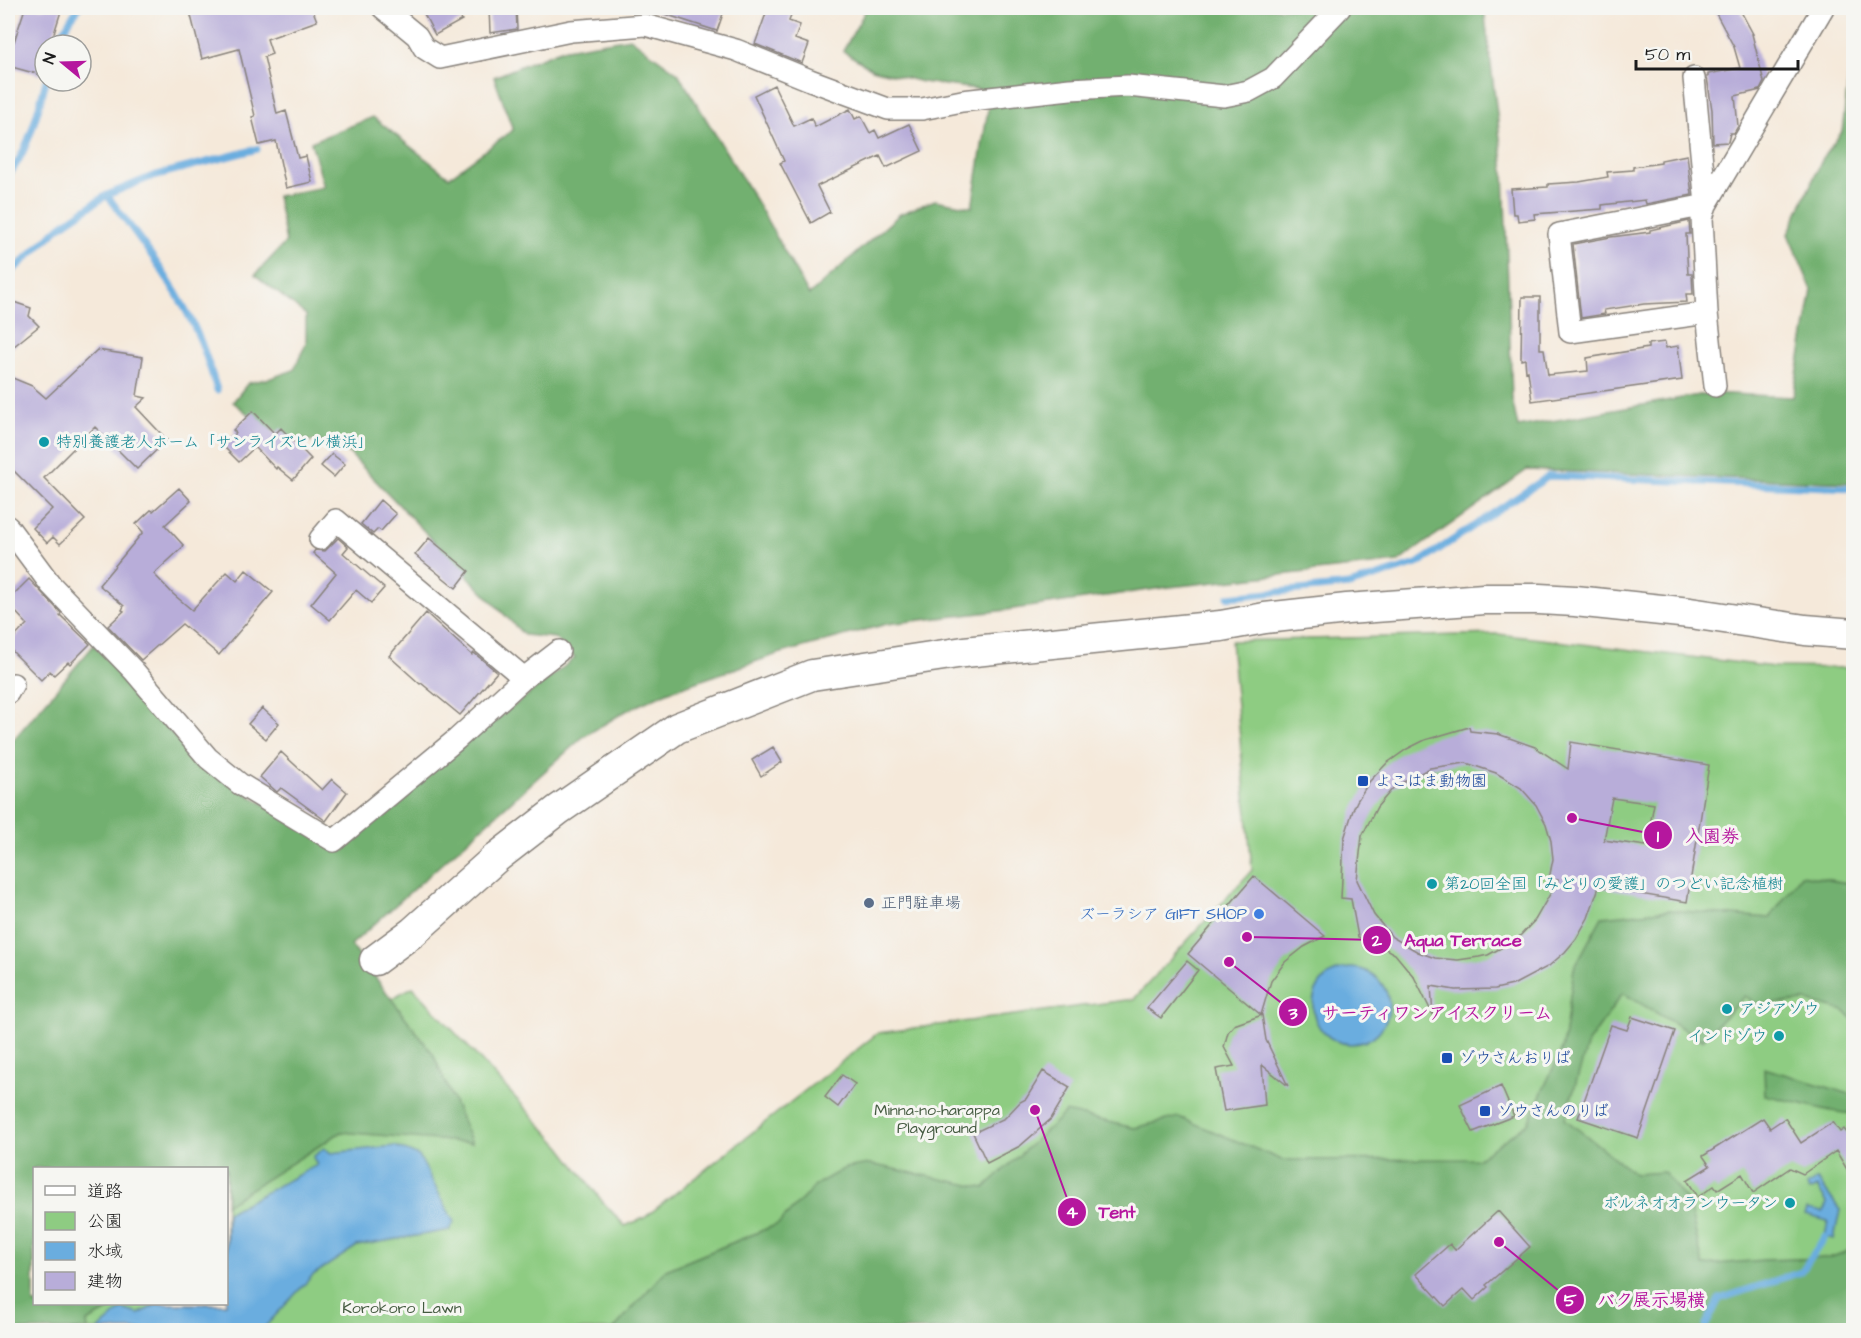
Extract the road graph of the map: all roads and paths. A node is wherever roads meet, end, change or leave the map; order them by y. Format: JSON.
{"nodes":[{"id":1,"x":383,"y":8,"type":"edge"},
{"id":2,"x":1340,"y":8,"type":"edge"},
{"id":3,"x":1823,"y":8,"type":"edge"},
{"id":4,"x":1694,"y":78,"type":"dead end"},
{"id":5,"x":1706,"y":206,"type":"junction"},
{"id":6,"x":1707,"y":313,"type":"junction"},
{"id":7,"x":1714,"y":386,"type":"dead end"},
{"id":8,"x":8,"y":527,"type":"edge"},
{"id":9,"x":320,"y":538,"type":"dead end"},
{"id":10,"x":1854,"y":633,"type":"edge"},
{"id":11,"x":559,"y":651,"type":"dead end"},
{"id":12,"x":524,"y":678,"type":"junction"},
{"id":13,"x":375,"y":960,"type":"dead end"}],
"edges":[{"from":1,"to":2,"type":"street"},
{"from":3,"to":5,"type":"street"},
{"from":4,"to":5,"type":"street"},
{"from":5,"to":6,"type":"street"},
{"from":5,"to":6,"type":"street"},
{"from":6,"to":7,"type":"street"},
{"from":8,"to":12,"type":"street"},
{"from":9,"to":12,"type":"street"},
{"from":10,"to":13,"type":"street"},
{"from":11,"to":12,"type":"street"}]}
